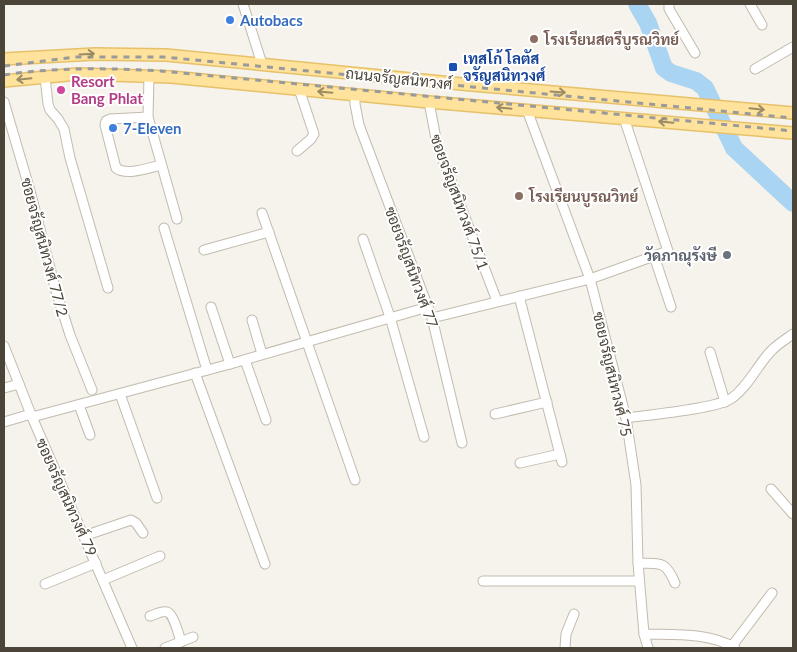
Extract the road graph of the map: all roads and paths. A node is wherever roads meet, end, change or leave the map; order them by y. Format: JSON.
{"nodes":[{"id":1,"x":243,"y":4,"type":"edge"},
{"id":2,"x":668,"y":4,"type":"edge"},
{"id":3,"x":750,"y":4,"type":"edge"},
{"id":4,"x":762,"y":25,"type":"dead end"},
{"id":5,"x":793,"y":47,"type":"edge"},
{"id":6,"x":695,"y":53,"type":"dead end"},
{"id":7,"x":4,"y":59,"type":"edge"},
{"id":8,"x":262,"y":64,"type":"junction"},
{"id":9,"x":755,"y":69,"type":"dead end"},
{"id":10,"x":45,"y":76,"type":"junction"},
{"id":11,"x":149,"y":76,"type":"junction"},
{"id":12,"x":4,"y":81,"type":"edge"},
{"id":13,"x":299,"y":89,"type":"junction"},
{"id":14,"x":356,"y":94,"type":"junction"},
{"id":15,"x":4,"y":102,"type":"edge"},
{"id":16,"x":429,"y":102,"type":"junction"},
{"id":17,"x":527,"y":110,"type":"junction"},
{"id":18,"x":793,"y":113,"type":"edge"},
{"id":19,"x":148,"y":117,"type":"junction"},
{"id":20,"x":624,"y":118,"type":"junction"},
{"id":21,"x":793,"y":133,"type":"edge"},
{"id":22,"x":297,"y":151,"type":"dead end"},
{"id":23,"x":161,"y":166,"type":"junction"},
{"id":24,"x":262,"y":213,"type":"dead end"},
{"id":25,"x":177,"y":219,"type":"dead end"},
{"id":26,"x":164,"y":228,"type":"dead end"},
{"id":27,"x":269,"y":232,"type":"junction"},
{"id":28,"x":363,"y":239,"type":"dead end"},
{"id":29,"x":204,"y":250,"type":"dead end"},
{"id":30,"x":654,"y":256,"type":"junction"},
{"id":31,"x":590,"y":279,"type":"junction"},
{"id":32,"x":108,"y":288,"type":"dead end"},
{"id":33,"x":519,"y":296,"type":"junction"},
{"id":34,"x":497,"y":302,"type":"junction"},
{"id":35,"x":212,"y":307,"type":"dead end"},
{"id":36,"x":428,"y":307,"type":"junction"},
{"id":37,"x":671,"y":307,"type":"dead end"},
{"id":38,"x":390,"y":317,"type":"junction"},
{"id":39,"x":432,"y":318,"type":"junction"},
{"id":40,"x":252,"y":320,"type":"dead end"},
{"id":41,"x":793,"y":335,"type":"edge"},
{"id":42,"x":308,"y":340,"type":"junction"},
{"id":43,"x":4,"y":346,"type":"edge"},
{"id":44,"x":710,"y":352,"type":"dead end"},
{"id":45,"x":262,"y":354,"type":"junction"},
{"id":46,"x":245,"y":360,"type":"junction"},
{"id":47,"x":230,"y":364,"type":"junction"},
{"id":48,"x":207,"y":370,"type":"junction"},
{"id":49,"x":195,"y":374,"type":"junction"},
{"id":50,"x":19,"y":384,"type":"junction"},
{"id":51,"x":4,"y":388,"type":"edge"},
{"id":52,"x":92,"y":390,"type":"dead end"},
{"id":53,"x":120,"y":394,"type":"junction"},
{"id":54,"x":547,"y":402,"type":"junction"},
{"id":55,"x":725,"y":402,"type":"junction"},
{"id":56,"x":79,"y":405,"type":"junction"},
{"id":57,"x":495,"y":414,"type":"dead end"},
{"id":58,"x":32,"y":416,"type":"junction"},
{"id":59,"x":626,"y":418,"type":"junction"},
{"id":60,"x":266,"y":420,"type":"dead end"},
{"id":61,"x":4,"y":422,"type":"edge"},
{"id":62,"x":90,"y":435,"type":"dead end"},
{"id":63,"x":424,"y":437,"type":"dead end"},
{"id":64,"x":462,"y":443,"type":"dead end"},
{"id":65,"x":520,"y":463,"type":"dead end"},
{"id":66,"x":355,"y":480,"type":"dead end"},
{"id":67,"x":771,"y":489,"type":"dead end"},
{"id":68,"x":157,"y":498,"type":"dead end"},
{"id":69,"x":793,"y":514,"type":"edge"},
{"id":70,"x":143,"y":533,"type":"dead end"},
{"id":71,"x":84,"y":536,"type":"junction"},
{"id":72,"x":160,"y":556,"type":"dead end"},
{"id":73,"x":96,"y":563,"type":"junction"},
{"id":74,"x":638,"y":563,"type":"junction"},
{"id":75,"x":265,"y":564,"type":"dead end"},
{"id":76,"x":103,"y":580,"type":"junction"},
{"id":77,"x":484,"y":581,"type":"dead end"},
{"id":78,"x":640,"y":581,"type":"junction"},
{"id":79,"x":675,"y":583,"type":"dead end"},
{"id":80,"x":45,"y":584,"type":"dead end"},
{"id":81,"x":772,"y":593,"type":"dead end"},
{"id":82,"x":574,"y":614,"type":"dead end"},
{"id":83,"x":150,"y":616,"type":"dead end"},
{"id":84,"x":644,"y":634,"type":"junction"},
{"id":85,"x":193,"y":637,"type":"dead end"},
{"id":86,"x":180,"y":644,"type":"edge"},
{"id":87,"x":129,"y":647,"type":"edge"},
{"id":88,"x":734,"y":647,"type":"edge"},
{"id":89,"x":165,"y":648,"type":"edge"},
{"id":90,"x":566,"y":648,"type":"edge"},
{"id":91,"x":648,"y":648,"type":"edge"}],
"edges":[{"from":1,"to":8,"type":"street"},
{"from":2,"to":6,"type":"street"},
{"from":3,"to":4,"type":"street"},
{"from":5,"to":9,"type":"street"},
{"from":7,"to":8,"type":"main road","name":"ถนนจรัญสนิทวงศ์","one_way":true},
{"from":8,"to":18,"type":"main road","name":"ถนนจรัญสนิทวงศ์","one_way":true},
{"from":10,"to":11,"type":"main road","name":"ถนนจรัญสนิทวงศ์"},
{"from":10,"to":12,"type":"main road","name":"ถนนจรัญสนิทวงศ์","one_way":true},
{"from":10,"to":32,"type":"street"},
{"from":11,"to":13,"type":"main road","name":"ถนนจรัญสนิทวงศ์"},
{"from":11,"to":19,"type":"street"},
{"from":14,"to":13,"type":"main road","name":"ถนนจรัญสนิทวงศ์","one_way":true},
{"from":13,"to":22,"type":"street"},
{"from":14,"to":16,"type":"main road","name":"ถนนจรัญสนิทวงศ์"},
{"from":14,"to":36,"type":"street","name":"ซอยจรัญสนิทวงศ์ 77"},
{"from":15,"to":52,"type":"street","name":"ซอยจรัญสนิทวงศ์ 77/2"},
{"from":17,"to":16,"type":"main road","name":"ถนนจรัญสนิทวงศ์","one_way":true},
{"from":16,"to":34,"type":"street","name":"ซอยจรัญสนิทวงศ์ 75/1"},
{"from":17,"to":20,"type":"main road","name":"ถนนจรัญสนิทวงศ์"},
{"from":17,"to":31,"type":"street","name":"ซอยจรัญสนิทวงศ์ 75"},
{"from":19,"to":23,"type":"street"},
{"from":19,"to":23,"type":"street"},
{"from":21,"to":20,"type":"main road","name":"ถนนจรัญสนิทวงศ์","one_way":true},
{"from":20,"to":30,"type":"street"},
{"from":23,"to":25,"type":"street"},
{"from":24,"to":27,"type":"street"},
{"from":26,"to":48,"type":"street"},
{"from":27,"to":29,"type":"street"},
{"from":27,"to":42,"type":"street"},
{"from":28,"to":38,"type":"street"},
{"from":30,"to":31,"type":"street"},
{"from":30,"to":37,"type":"street"},
{"from":31,"to":33,"type":"street"},
{"from":31,"to":59,"type":"street","name":"ซอยจรัญสนิทวงศ์ 75"},
{"from":33,"to":34,"type":"street"},
{"from":33,"to":54,"type":"street"},
{"from":34,"to":39,"type":"street"},
{"from":35,"to":47,"type":"street"},
{"from":36,"to":38,"type":"street"},
{"from":36,"to":39,"type":"street","name":"ซอยจรัญสนิทวงศ์ 77"},
{"from":38,"to":42,"type":"street"},
{"from":38,"to":63,"type":"street"},
{"from":39,"to":64,"type":"street","name":"ซอยจรัญสนิทวงศ์ 77"},
{"from":40,"to":45,"type":"street"},
{"from":41,"to":55,"type":"street"},
{"from":42,"to":45,"type":"street"},
{"from":42,"to":66,"type":"street"},
{"from":43,"to":50,"type":"street","name":"ซอยจรัญสนิทวงศ์ 79"},
{"from":44,"to":55,"type":"street"},
{"from":45,"to":46,"type":"street"},
{"from":46,"to":47,"type":"street"},
{"from":46,"to":60,"type":"street"},
{"from":47,"to":48,"type":"street"},
{"from":48,"to":49,"type":"street"},
{"from":49,"to":53,"type":"street"},
{"from":49,"to":75,"type":"street"},
{"from":50,"to":51,"type":"street"},
{"from":50,"to":58,"type":"street","name":"ซอยจรัญสนิทวงศ์ 79"},
{"from":53,"to":56,"type":"street"},
{"from":53,"to":68,"type":"street"},
{"from":54,"to":57,"type":"street"},
{"from":54,"to":65,"type":"street"},
{"from":55,"to":59,"type":"street"},
{"from":56,"to":58,"type":"street"},
{"from":56,"to":62,"type":"street"},
{"from":58,"to":61,"type":"street"},
{"from":58,"to":71,"type":"street","name":"ซอยจรัญสนิทวงศ์ 79"},
{"from":59,"to":74,"type":"street","name":"ซอยจรัญสนิทวงศ์ 75"},
{"from":67,"to":69,"type":"street"},
{"from":70,"to":71,"type":"street"},
{"from":71,"to":73,"type":"street","name":"ซอยจรัญสนิทวงศ์ 79"},
{"from":72,"to":76,"type":"street"},
{"from":73,"to":76,"type":"street","name":"ซอยจรัญสนิทวงศ์ 79"},
{"from":73,"to":80,"type":"street"},
{"from":74,"to":78,"type":"street","name":"ซอยจรัญสนิทวงศ์ 75"},
{"from":74,"to":79,"type":"street"},
{"from":76,"to":87,"type":"street","name":"ซอยจรัญสนิทวงศ์ 79"},
{"from":77,"to":78,"type":"street"},
{"from":78,"to":84,"type":"street","name":"ซอยจรัญสนิทวงศ์ 75"},
{"from":81,"to":88,"type":"street"},
{"from":82,"to":90,"type":"street"},
{"from":83,"to":86,"type":"street"},
{"from":84,"to":88,"type":"street"},
{"from":84,"to":91,"type":"street","name":"ซอยจรัญสนิทวงศ์ 75"},
{"from":85,"to":86,"type":"street"},
{"from":86,"to":89,"type":"street"}]}
